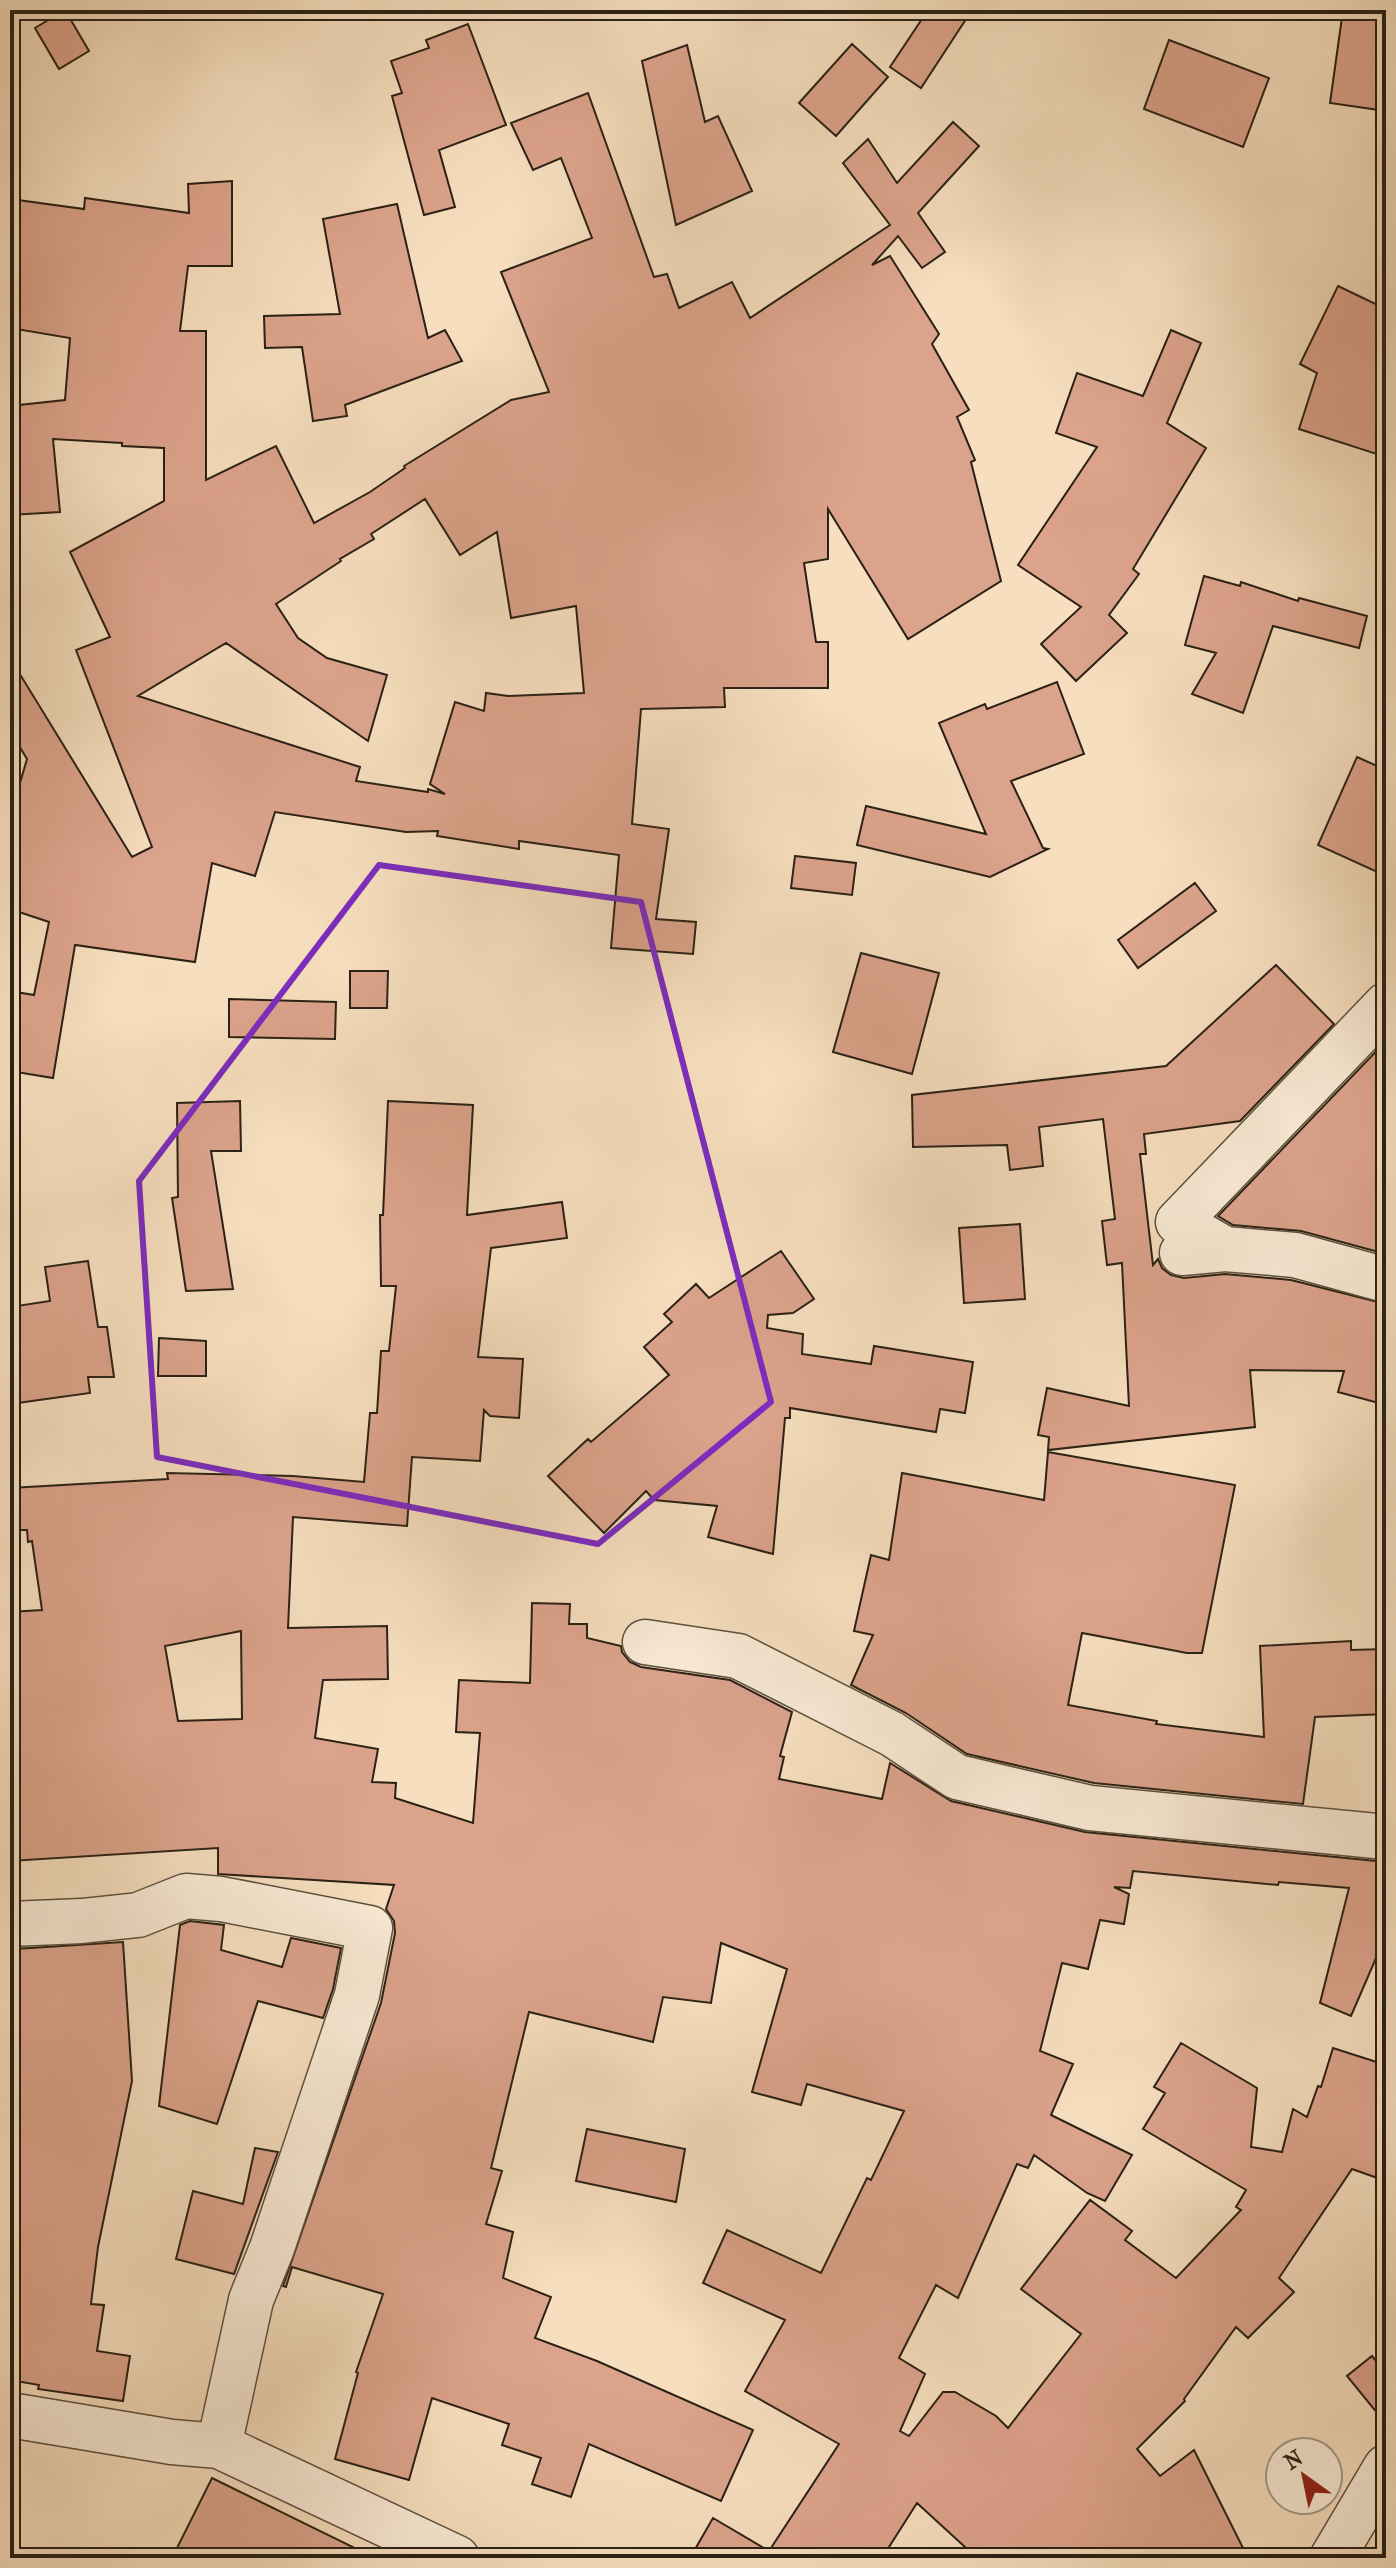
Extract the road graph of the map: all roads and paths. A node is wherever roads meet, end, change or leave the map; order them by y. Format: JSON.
{"nodes":[{"id":1,"x":1386,"y":1005,"type":"edge"},
{"id":2,"x":1225,"y":1249,"type":"junction"},
{"id":3,"x":1182,"y":1253,"type":"dead end"},
{"id":4,"x":1386,"y":1280,"type":"edge"},
{"id":5,"x":645,"y":1642,"type":"dead end"},
{"id":6,"x":1386,"y":1837,"type":"edge"},
{"id":7,"x":10,"y":1924,"type":"edge"},
{"id":8,"x":10,"y":2415,"type":"edge"},
{"id":9,"x":219,"y":2446,"type":"junction"},
{"id":10,"x":1386,"y":2467,"type":"edge"},
{"id":11,"x":457,"y":2558,"type":"edge"},
{"id":12,"x":1332,"y":2558,"type":"edge"}],
"edges":[{"from":1,"to":2,"type":"street"},
{"from":2,"to":3,"type":"street"},
{"from":2,"to":4,"type":"street"},
{"from":5,"to":6,"type":"street"},
{"from":7,"to":9,"type":"street"},
{"from":8,"to":9,"type":"street"},
{"from":9,"to":11,"type":"street"},
{"from":10,"to":12,"type":"street"}]}
